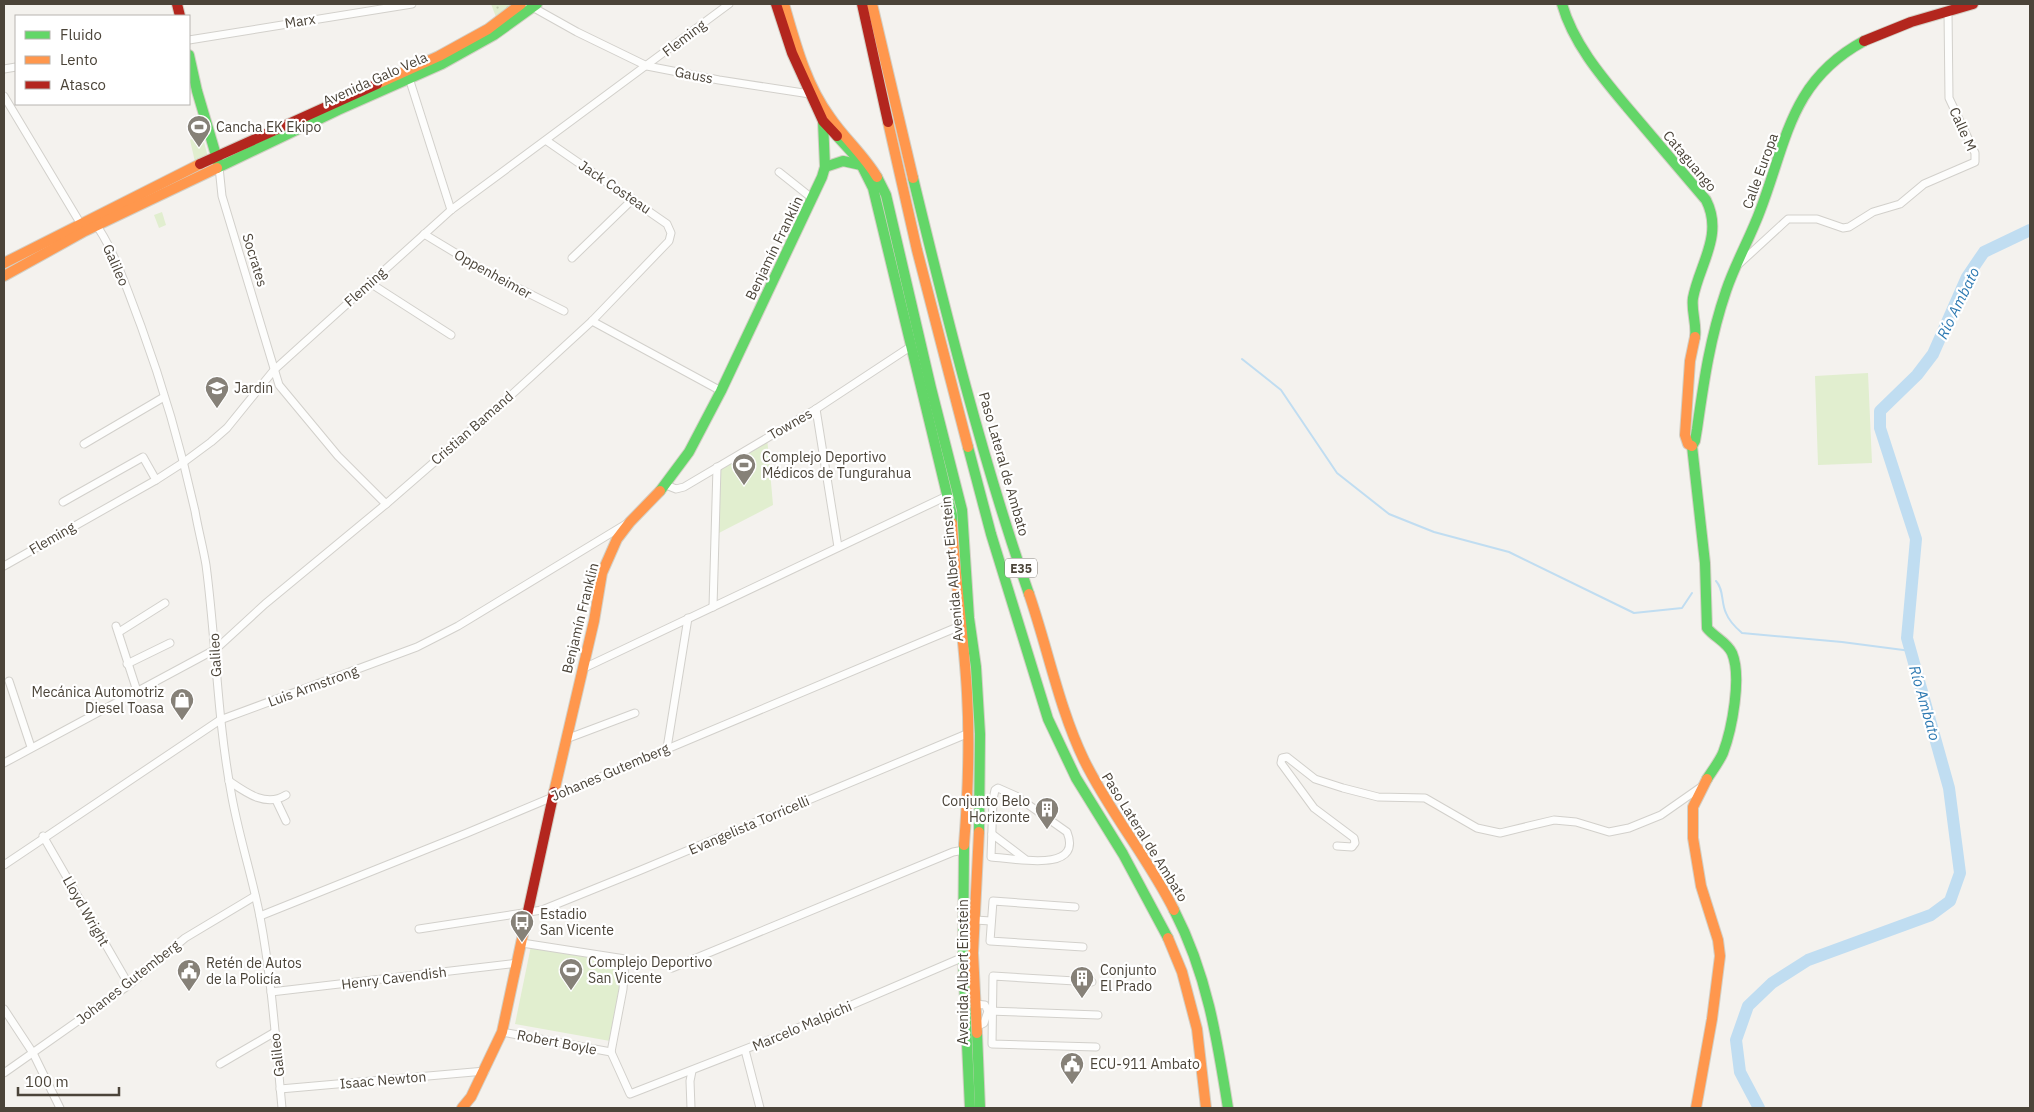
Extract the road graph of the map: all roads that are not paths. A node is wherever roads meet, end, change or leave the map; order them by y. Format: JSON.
{"nodes":[{"id":1,"x":412,"y":4,"type":"edge"},
{"id":2,"x":521,"y":4,"type":"edge"},
{"id":3,"x":729,"y":4,"type":"edge"},
{"id":4,"x":776,"y":4,"type":"edge"},
{"id":5,"x":784,"y":4,"type":"edge"},
{"id":6,"x":862,"y":4,"type":"edge"},
{"id":7,"x":872,"y":4,"type":"edge"},
{"id":8,"x":1562,"y":4,"type":"edge"},
{"id":9,"x":1973,"y":4,"type":"edge"},
{"id":10,"x":532,"y":5,"type":"edge"},
{"id":11,"x":365,"y":7,"type":"edge"},
{"id":12,"x":1948,"y":11,"type":"junction"},
{"id":13,"x":190,"y":40,"type":"edge"},
{"id":14,"x":190,"y":60,"type":"edge"},
{"id":15,"x":647,"y":66,"type":"junction"},
{"id":16,"x":409,"y":78,"type":"junction"},
{"id":17,"x":813,"y":93,"type":"junction"},
{"id":18,"x":4,"y":96,"type":"edge"},
{"id":19,"x":826,"y":119,"type":"junction"},
{"id":20,"x":547,"y":141,"type":"junction"},
{"id":21,"x":216,"y":156,"type":"junction"},
{"id":22,"x":861,"y":165,"type":"junction"},
{"id":23,"x":219,"y":167,"type":"junction"},
{"id":24,"x":825,"y":167,"type":"junction"},
{"id":25,"x":779,"y":172,"type":"dead end"},
{"id":26,"x":633,"y":199,"type":"junction"},
{"id":27,"x":813,"y":199,"type":"junction"},
{"id":28,"x":451,"y":210,"type":"junction"},
{"id":29,"x":94,"y":221,"type":"junction"},
{"id":30,"x":82,"y":227,"type":"junction"},
{"id":31,"x":424,"y":234,"type":"junction"},
{"id":32,"x":669,"y":241,"type":"joint"},
{"id":33,"x":572,"y":258,"type":"dead end"},
{"id":34,"x":4,"y":263,"type":"edge"},
{"id":35,"x":1738,"y":266,"type":"junction"},
{"id":36,"x":4,"y":276,"type":"edge"},
{"id":37,"x":370,"y":283,"type":"junction"},
{"id":38,"x":564,"y":311,"type":"dead end"},
{"id":39,"x":592,"y":321,"type":"junction"},
{"id":40,"x":451,"y":335,"type":"dead end"},
{"id":41,"x":910,"y":346,"type":"junction"},
{"id":42,"x":274,"y":370,"type":"junction"},
{"id":43,"x":721,"y":391,"type":"junction"},
{"id":44,"x":164,"y":397,"type":"junction"},
{"id":45,"x":816,"y":409,"type":"junction"},
{"id":46,"x":84,"y":444,"type":"dead end"},
{"id":47,"x":1692,"y":446,"type":"junction"},
{"id":48,"x":184,"y":462,"type":"junction"},
{"id":49,"x":717,"y":467,"type":"junction"},
{"id":50,"x":156,"y":480,"type":"junction"},
{"id":51,"x":666,"y":485,"type":"junction"},
{"id":52,"x":949,"y":495,"type":"junction"},
{"id":53,"x":63,"y":502,"type":"dead end"},
{"id":54,"x":386,"y":504,"type":"junction"},
{"id":55,"x":630,"y":522,"type":"junction"},
{"id":56,"x":838,"y":547,"type":"junction"},
{"id":57,"x":4,"y":566,"type":"edge"},
{"id":58,"x":165,"y":603,"type":"dead end"},
{"id":59,"x":713,"y":607,"type":"junction"},
{"id":60,"x":688,"y":618,"type":"junction"},
{"id":61,"x":960,"y":626,"type":"junction"},
{"id":62,"x":170,"y":643,"type":"dead end"},
{"id":63,"x":216,"y":649,"type":"junction"},
{"id":64,"x":127,"y":664,"type":"junction"},
{"id":65,"x":582,"y":669,"type":"junction"},
{"id":66,"x":9,"y":681,"type":"dead end"},
{"id":67,"x":137,"y":690,"type":"junction"},
{"id":68,"x":635,"y":713,"type":"dead end"},
{"id":69,"x":220,"y":720,"type":"junction"},
{"id":70,"x":969,"y":734,"type":"junction"},
{"id":71,"x":566,"y":739,"type":"junction"},
{"id":72,"x":31,"y":747,"type":"junction"},
{"id":73,"x":667,"y":748,"type":"junction"},
{"id":74,"x":4,"y":762,"type":"edge"},
{"id":75,"x":229,"y":781,"type":"junction"},
{"id":76,"x":1703,"y":786,"type":"junction"},
{"id":77,"x":286,"y":795,"type":"dead end"},
{"id":78,"x":553,"y":796,"type":"junction"},
{"id":79,"x":276,"y":800,"type":"junction"},
{"id":80,"x":286,"y":821,"type":"dead end"},
{"id":81,"x":992,"y":834,"type":"junction"},
{"id":82,"x":44,"y":836,"type":"junction"},
{"id":83,"x":992,"y":844,"type":"junction"},
{"id":84,"x":1337,"y":846,"type":"dead end"},
{"id":85,"x":978,"y":847,"type":"junction"},
{"id":86,"x":964,"y":850,"type":"junction"},
{"id":87,"x":991,"y":852,"type":"junction"},
{"id":88,"x":1025,"y":860,"type":"junction"},
{"id":89,"x":4,"y":864,"type":"edge"},
{"id":90,"x":255,"y":896,"type":"junction"},
{"id":91,"x":1075,"y":907,"type":"dead end"},
{"id":92,"x":529,"y":912,"type":"junction"},
{"id":93,"x":260,"y":916,"type":"junction"},
{"id":94,"x":975,"y":920,"type":"junction"},
{"id":95,"x":991,"y":921,"type":"junction"},
{"id":96,"x":418,"y":929,"type":"dead end"},
{"id":97,"x":522,"y":943,"type":"junction"},
{"id":98,"x":1083,"y":947,"type":"dead end"},
{"id":99,"x":974,"y":954,"type":"junction"},
{"id":100,"x":963,"y":958,"type":"junction"},
{"id":101,"x":518,"y":963,"type":"junction"},
{"id":102,"x":672,"y":968,"type":"dead end"},
{"id":103,"x":1092,"y":982,"type":"dead end"},
{"id":104,"x":129,"y":985,"type":"junction"},
{"id":105,"x":271,"y":992,"type":"junction"},
{"id":106,"x":975,"y":1004,"type":"junction"},
{"id":107,"x":4,"y":1009,"type":"edge"},
{"id":108,"x":990,"y":1011,"type":"junction"},
{"id":109,"x":1098,"y":1015,"type":"dead end"},
{"id":110,"x":976,"y":1027,"type":"junction"},
{"id":111,"x":275,"y":1032,"type":"junction"},
{"id":112,"x":502,"y":1032,"type":"junction"},
{"id":113,"x":1096,"y":1047,"type":"dead end"},
{"id":114,"x":745,"y":1050,"type":"junction"},
{"id":115,"x":611,"y":1052,"type":"junction"},
{"id":116,"x":33,"y":1053,"type":"junction"},
{"id":117,"x":220,"y":1064,"type":"dead end"},
{"id":118,"x":485,"y":1071,"type":"junction"},
{"id":119,"x":692,"y":1071,"type":"junction"},
{"id":120,"x":4,"y":1074,"type":"edge"},
{"id":121,"x":280,"y":1090,"type":"junction"},
{"id":122,"x":974,"y":1106,"type":"edge"},
{"id":123,"x":60,"y":1108,"type":"edge"},
{"id":124,"x":282,"y":1108,"type":"edge"},
{"id":125,"x":462,"y":1108,"type":"edge"},
{"id":126,"x":691,"y":1108,"type":"edge"},
{"id":127,"x":760,"y":1108,"type":"edge"},
{"id":128,"x":1206,"y":1108,"type":"edge"},
{"id":129,"x":1228,"y":1108,"type":"edge"},
{"id":130,"x":1696,"y":1108,"type":"edge"}],
"edges":[{"from":1,"to":11,"type":"street","name":"Marx"},
{"from":2,"to":21,"type":"main road","name":"Avenida Galo Vela"},
{"from":3,"to":15,"type":"street","name":"Fleming"},
{"from":4,"to":17,"type":"main road","name":"Avenida Albert Einstein"},
{"from":5,"to":17,"type":"main road","name":"Avenida Albert Einstein"},
{"from":6,"to":128,"type":"main road","name":"Paso Lateral de Ambato","number":"E35"},
{"from":7,"to":129,"type":"main road","name":"Paso Lateral de Ambato","number":"E35"},
{"from":8,"to":47,"type":"main road","name":"Cataguango"},
{"from":9,"to":12,"type":"main road","name":"Calle Europa"},
{"from":10,"to":15,"type":"street","name":"Gauss"},
{"from":10,"to":16,"type":"main road","name":"Avenida Galo Vela"},
{"from":11,"to":13,"type":"street","name":"Marx"},
{"from":12,"to":35,"type":"main road","name":"Calle Europa"},
{"from":12,"to":35,"type":"street","name":"Calle M"},
{"from":14,"to":21,"type":"main road","name":"Socrates"},
{"from":15,"to":17,"type":"street","name":"Gauss"},
{"from":15,"to":20,"type":"street","name":"Fleming"},
{"from":16,"to":23,"type":"main road","name":"Avenida Galo Vela"},
{"from":16,"to":28,"type":"street"},
{"from":17,"to":19,"type":"main road","name":"Avenida Albert Einstein"},
{"from":18,"to":30,"type":"street"},
{"from":19,"to":22,"type":"main road","name":"Avenida Albert Einstein"},
{"from":19,"to":24,"type":"main road","name":"Benjamín Franklin"},
{"from":19,"to":85,"type":"main road","name":"Avenida Albert Einstein"},
{"from":20,"to":26,"type":"street","name":"Jack Costeau"},
{"from":20,"to":28,"type":"street","name":"Fleming"},
{"from":21,"to":23,"type":"main road","name":"Socrates"},
{"from":21,"to":29,"type":"main road","name":"Avenida Galo Vela"},
{"from":22,"to":24,"type":"main road"},
{"from":22,"to":41,"type":"main road","name":"Avenida Albert Einstein"},
{"from":23,"to":29,"type":"main road","name":"Avenida Galo Vela"},
{"from":23,"to":42,"type":"street","name":"Socrates"},
{"from":24,"to":27,"type":"main road","name":"Benjamín Franklin"},
{"from":25,"to":27,"type":"street"},
{"from":26,"to":32,"type":"street","name":"Jack Costeau"},
{"from":26,"to":33,"type":"street"},
{"from":27,"to":43,"type":"main road","name":"Benjamín Franklin"},
{"from":28,"to":31,"type":"street","name":"Fleming"},
{"from":29,"to":30,"type":"main road","name":"Avenida Galo Vela"},
{"from":29,"to":44,"type":"street","name":"Galileo"},
{"from":30,"to":34,"type":"main road","name":"Avenida Galo Vela"},
{"from":30,"to":36,"type":"main road","name":"Avenida Galo Vela"},
{"from":31,"to":37,"type":"street","name":"Fleming"},
{"from":31,"to":38,"type":"street","name":"Oppenheimer"},
{"from":32,"to":39,"type":"street","name":"Cristian Bamand"},
{"from":35,"to":47,"type":"main road","name":"Calle Europa"},
{"from":37,"to":40,"type":"street"},
{"from":37,"to":42,"type":"street","name":"Fleming"},
{"from":39,"to":43,"type":"street"},
{"from":39,"to":54,"type":"street","name":"Cristian Bamand"},
{"from":41,"to":45,"type":"street","name":"Townes"},
{"from":41,"to":52,"type":"main road","name":"Avenida Albert Einstein"},
{"from":42,"to":48,"type":"street","name":"Fleming"},
{"from":42,"to":54,"type":"street","name":"Socrates"},
{"from":43,"to":51,"type":"main road","name":"Benjamín Franklin"},
{"from":44,"to":46,"type":"street"},
{"from":44,"to":48,"type":"street","name":"Galileo"},
{"from":45,"to":49,"type":"street","name":"Townes"},
{"from":45,"to":56,"type":"street"},
{"from":47,"to":76,"type":"main road"},
{"from":48,"to":50,"type":"street","name":"Fleming"},
{"from":48,"to":63,"type":"street","name":"Galileo"},
{"from":49,"to":51,"type":"street","name":"Townes"},
{"from":49,"to":59,"type":"street"},
{"from":50,"to":53,"type":"street"},
{"from":50,"to":57,"type":"street","name":"Fleming"},
{"from":51,"to":55,"type":"main road","name":"Benjamín Franklin"},
{"from":52,"to":56,"type":"street"},
{"from":52,"to":61,"type":"main road","name":"Avenida Albert Einstein"},
{"from":54,"to":63,"type":"street","name":"Cristian Bamand"},
{"from":55,"to":65,"type":"main road","name":"Benjamín Franklin"},
{"from":55,"to":69,"type":"street","name":"Luis Armstrong"},
{"from":56,"to":59,"type":"street"},
{"from":58,"to":64,"type":"street"},
{"from":59,"to":60,"type":"street"},
{"from":60,"to":65,"type":"street"},
{"from":60,"to":73,"type":"street"},
{"from":61,"to":70,"type":"main road","name":"Avenida Albert Einstein"},
{"from":61,"to":73,"type":"street","name":"Johanes Gutemberg"},
{"from":62,"to":64,"type":"street"},
{"from":63,"to":67,"type":"street","name":"Cristian Bamand"},
{"from":63,"to":69,"type":"street","name":"Galileo"},
{"from":64,"to":67,"type":"street"},
{"from":65,"to":71,"type":"main road","name":"Benjamín Franklin"},
{"from":66,"to":72,"type":"street"},
{"from":67,"to":72,"type":"street","name":"Cristian Bamand"},
{"from":68,"to":71,"type":"street"},
{"from":69,"to":75,"type":"street","name":"Galileo"},
{"from":69,"to":82,"type":"street","name":"Luis Armstrong"},
{"from":70,"to":86,"type":"main road","name":"Avenida Albert Einstein"},
{"from":70,"to":92,"type":"street","name":"Evangelista Torricelli"},
{"from":71,"to":78,"type":"main road","name":"Benjamín Franklin"},
{"from":72,"to":74,"type":"street","name":"Cristian Bamand"},
{"from":73,"to":78,"type":"street","name":"Johanes Gutemberg"},
{"from":75,"to":79,"type":"street"},
{"from":75,"to":90,"type":"street","name":"Galileo"},
{"from":76,"to":84,"type":"street"},
{"from":76,"to":130,"type":"main road"},
{"from":77,"to":79,"type":"street"},
{"from":78,"to":92,"type":"main road","name":"Benjamín Franklin"},
{"from":78,"to":93,"type":"street","name":"Johanes Gutemberg"},
{"from":79,"to":80,"type":"street"},
{"from":81,"to":83,"type":"street"},
{"from":81,"to":88,"type":"street"},
{"from":81,"to":88,"type":"street"},
{"from":82,"to":89,"type":"street","name":"Luis Armstrong"},
{"from":82,"to":104,"type":"street","name":"Lloyd Wright"},
{"from":83,"to":85,"type":"street"},
{"from":83,"to":87,"type":"street"},
{"from":85,"to":87,"type":"street"},
{"from":85,"to":94,"type":"main road","name":"Avenida Albert Einstein"},
{"from":86,"to":100,"type":"main road","name":"Avenida Albert Einstein"},
{"from":86,"to":102,"type":"street"},
{"from":87,"to":88,"type":"street"},
{"from":90,"to":93,"type":"street","name":"Galileo"},
{"from":90,"to":104,"type":"street","name":"Johanes Gutemberg"},
{"from":91,"to":95,"type":"street"},
{"from":92,"to":96,"type":"street","name":"Evangelista Torricelli"},
{"from":92,"to":97,"type":"main road","name":"Benjamín Franklin"},
{"from":93,"to":105,"type":"street","name":"Galileo"},
{"from":94,"to":95,"type":"street"},
{"from":94,"to":99,"type":"main road","name":"Avenida Albert Einstein"},
{"from":95,"to":98,"type":"street"},
{"from":97,"to":101,"type":"main road","name":"Benjamín Franklin"},
{"from":97,"to":115,"type":"street"},
{"from":99,"to":100,"type":"street","name":"Marcelo Malpichi"},
{"from":99,"to":106,"type":"main road","name":"Avenida Albert Einstein"},
{"from":100,"to":114,"type":"street","name":"Marcelo Malpichi"},
{"from":100,"to":122,"type":"main road","name":"Avenida Albert Einstein"},
{"from":101,"to":105,"type":"street","name":"Henry Cavendish"},
{"from":101,"to":112,"type":"main road","name":"Benjamín Franklin"},
{"from":103,"to":108,"type":"street"},
{"from":104,"to":116,"type":"street","name":"Johanes Gutemberg"},
{"from":105,"to":111,"type":"street","name":"Galileo"},
{"from":106,"to":108,"type":"street"},
{"from":106,"to":110,"type":"main road","name":"Avenida Albert Einstein"},
{"from":107,"to":116,"type":"street"},
{"from":108,"to":109,"type":"street"},
{"from":108,"to":110,"type":"street"},
{"from":108,"to":113,"type":"street"},
{"from":110,"to":122,"type":"main road","name":"Avenida Albert Einstein"},
{"from":111,"to":117,"type":"street"},
{"from":111,"to":121,"type":"street","name":"Galileo"},
{"from":112,"to":115,"type":"street","name":"Robert Boyle"},
{"from":112,"to":118,"type":"main road","name":"Benjamín Franklin"},
{"from":114,"to":119,"type":"street","name":"Marcelo Malpichi"},
{"from":114,"to":127,"type":"street"},
{"from":115,"to":119,"type":"street","name":"Marcelo Malpichi"},
{"from":116,"to":120,"type":"street","name":"Johanes Gutemberg"},
{"from":116,"to":123,"type":"street"},
{"from":118,"to":121,"type":"street","name":"Isaac Newton"},
{"from":118,"to":125,"type":"main road","name":"Benjamín Franklin"},
{"from":119,"to":126,"type":"street"},
{"from":121,"to":124,"type":"street","name":"Galileo"}]}
